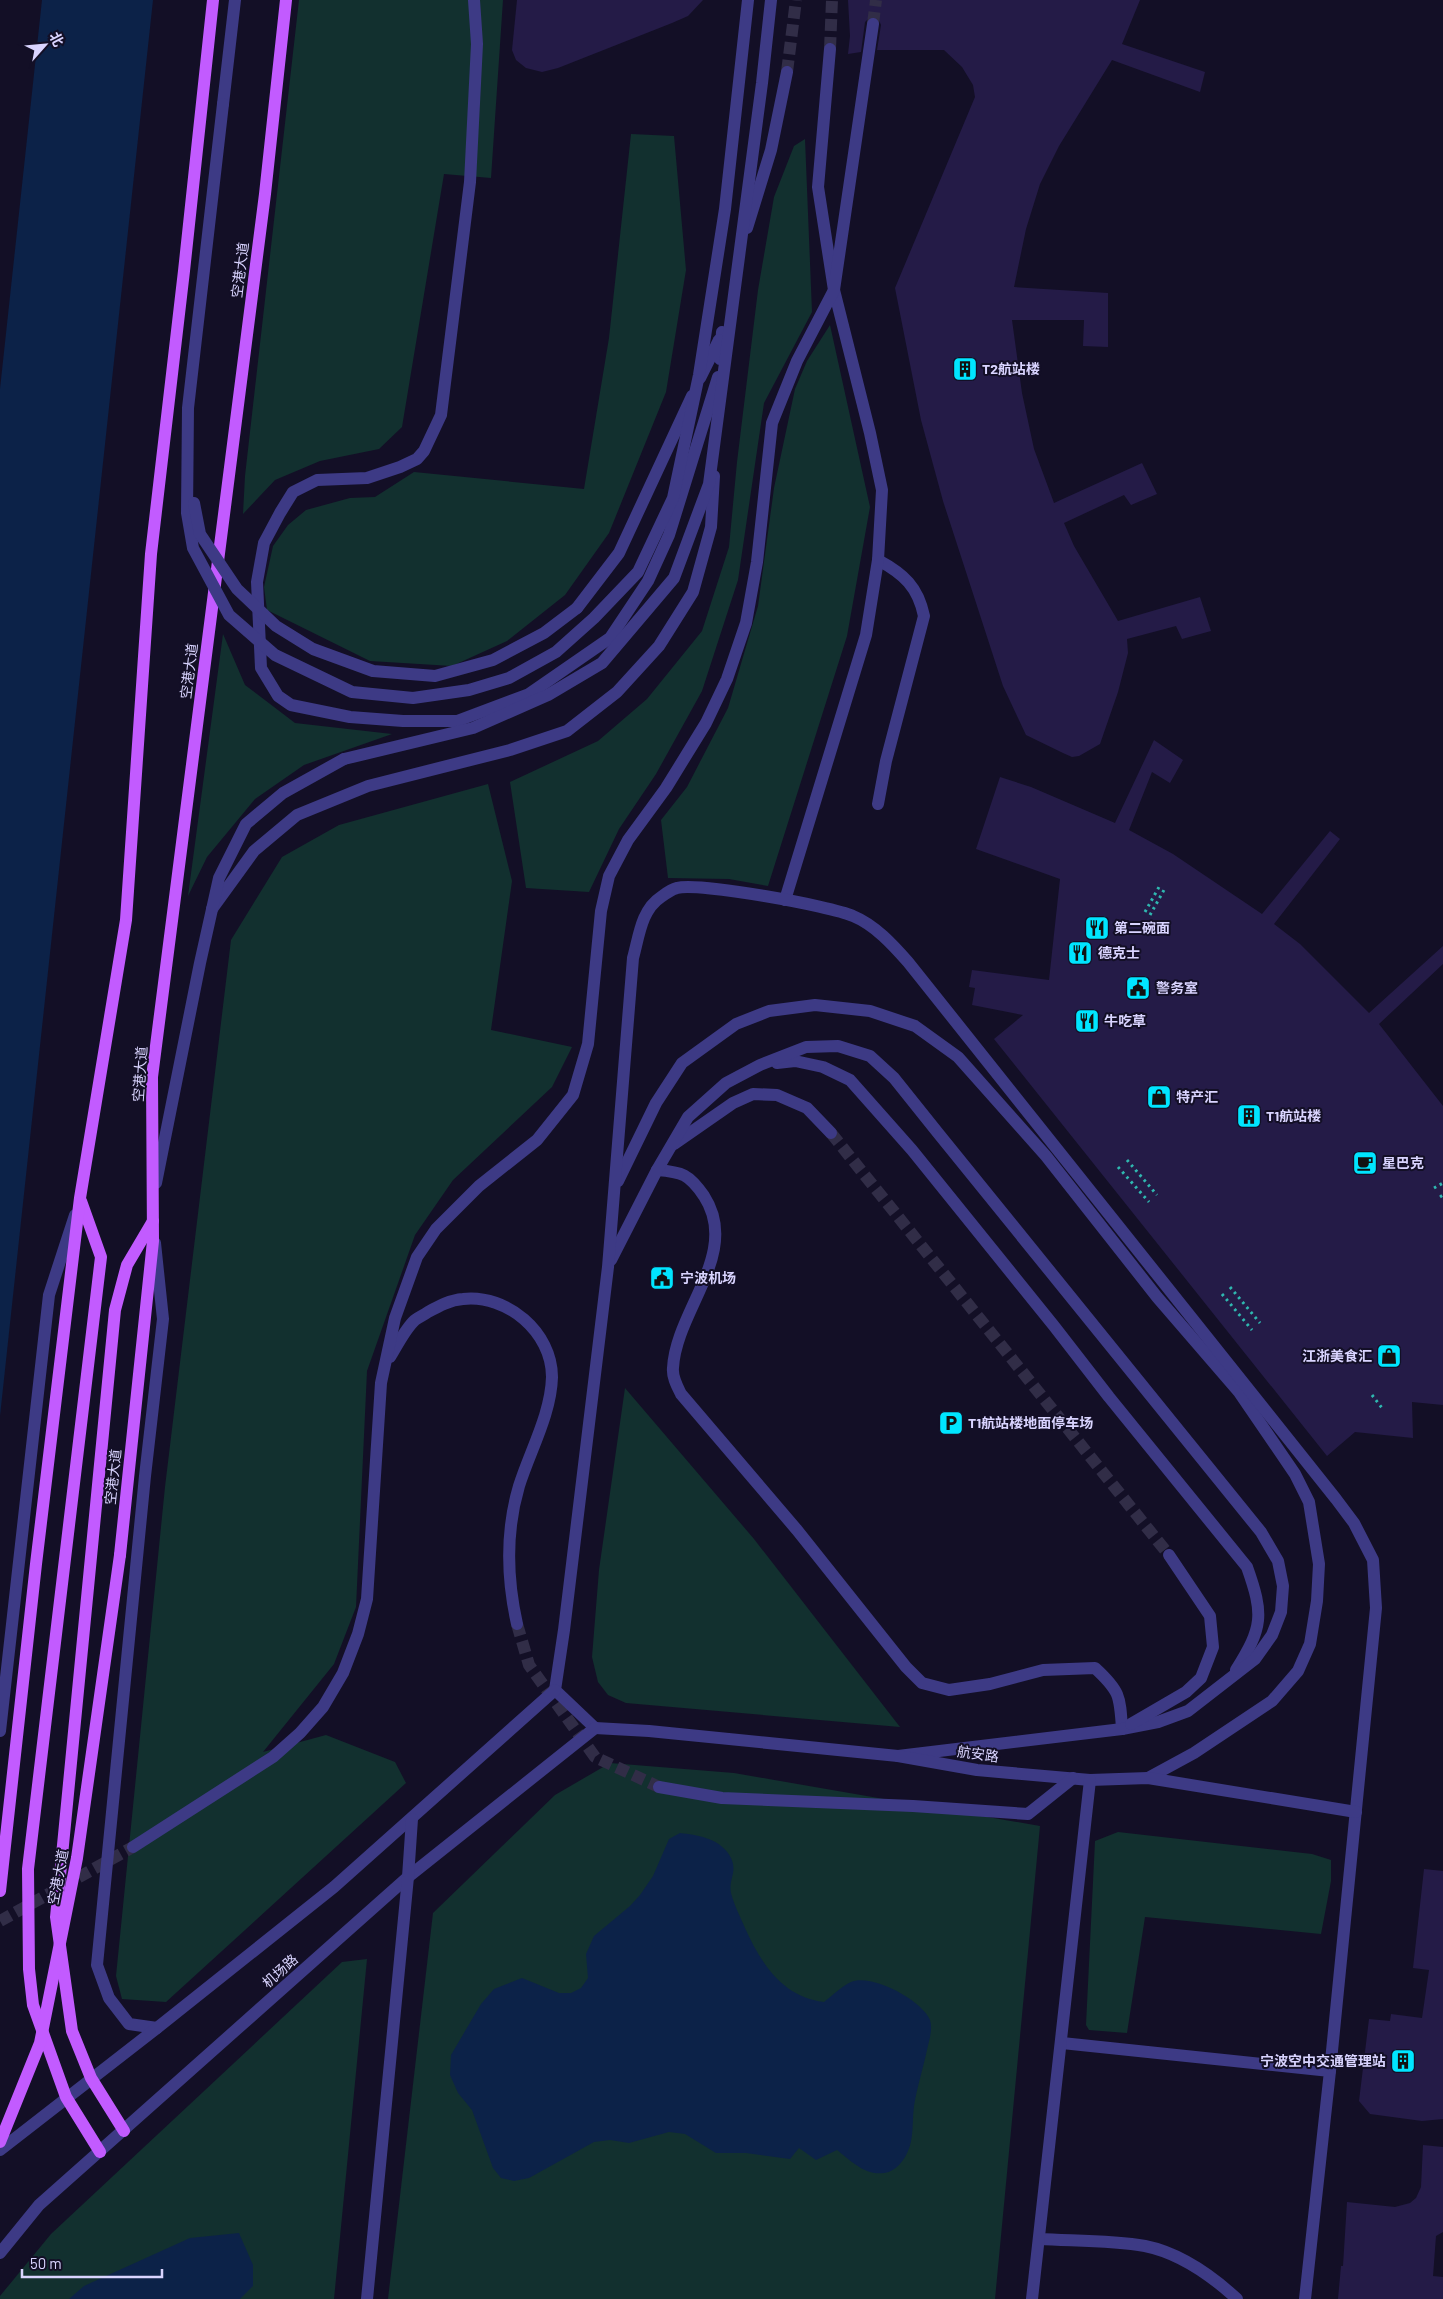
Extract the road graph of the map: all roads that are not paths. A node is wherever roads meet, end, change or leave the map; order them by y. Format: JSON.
{"nodes":[{"id":1,"x":213,"y":0,"type":"edge"},
{"id":2,"x":235,"y":0,"type":"edge"},
{"id":3,"x":286,"y":0,"type":"edge"},
{"id":4,"x":474,"y":0,"type":"edge"},
{"id":5,"x":748,"y":0,"type":"edge"},
{"id":6,"x":771,"y":0,"type":"edge"},
{"id":7,"x":873,"y":24,"type":"tunnel mouth"},
{"id":8,"x":830,"y":49,"type":"tunnel mouth"},
{"id":9,"x":787,"y":72,"type":"tunnel mouth"},
{"id":10,"x":834,"y":290,"type":"junction"},
{"id":11,"x":722,"y":332,"type":"junction"},
{"id":12,"x":718,"y":377,"type":"junction"},
{"id":13,"x":187,"y":469,"type":"junction"},
{"id":14,"x":878,"y":560,"type":"junction"},
{"id":15,"x":878,"y":804,"type":"dead end"},
{"id":16,"x":785,"y":900,"type":"junction"},
{"id":17,"x":212,"y":909,"type":"junction"},
{"id":18,"x":760,"y":1065,"type":"junction"},
{"id":19,"x":831,"y":1133,"type":"tunnel mouth"},
{"id":20,"x":670,"y":1147,"type":"junction"},
{"id":21,"x":657,"y":1170,"type":"junction"},
{"id":22,"x":616,"y":1187,"type":"junction"},
{"id":23,"x":153,"y":1195,"type":"junction"},
{"id":24,"x":80,"y":1198,"type":"junction"},
{"id":25,"x":153,"y":1220,"type":"junction"},
{"id":26,"x":608,"y":1267,"type":"junction"},
{"id":27,"x":385,"y":1364,"type":"junction"},
{"id":28,"x":1169,"y":1554,"type":"tunnel mouth"},
{"id":29,"x":517,"y":1624,"type":"tunnel mouth"},
{"id":30,"x":1232,"y":1676,"type":"junction"},
{"id":31,"x":555,"y":1690,"type":"junction"},
{"id":32,"x":595,"y":1728,"type":"junction"},
{"id":33,"x":1122,"y":1729,"type":"junction"},
{"id":34,"x":0,"y":1730,"type":"edge"},
{"id":35,"x":898,"y":1756,"type":"junction"},
{"id":36,"x":1073,"y":1778,"type":"junction"},
{"id":37,"x":1148,"y":1778,"type":"junction"},
{"id":38,"x":1090,"y":1780,"type":"junction"},
{"id":39,"x":658,"y":1787,"type":"tunnel mouth"},
{"id":40,"x":1356,"y":1812,"type":"junction"},
{"id":41,"x":412,"y":1819,"type":"junction"},
{"id":42,"x":133,"y":1847,"type":"tunnel mouth"},
{"id":43,"x":408,"y":1877,"type":"junction"},
{"id":44,"x":0,"y":1891,"type":"edge"},
{"id":45,"x":157,"y":2028,"type":"junction"},
{"id":46,"x":1062,"y":2043,"type":"junction"},
{"id":47,"x":1330,"y":2071,"type":"junction"},
{"id":48,"x":91,"y":2078,"type":"junction"},
{"id":49,"x":66,"y":2097,"type":"junction"},
{"id":50,"x":124,"y":2131,"type":"junction"},
{"id":51,"x":0,"y":2142,"type":"edge"},
{"id":52,"x":0,"y":2150,"type":"edge"},
{"id":53,"x":100,"y":2152,"type":"junction"},
{"id":54,"x":1039,"y":2239,"type":"junction"},
{"id":55,"x":0,"y":2253,"type":"edge"},
{"id":56,"x":367,"y":2299,"type":"edge"},
{"id":57,"x":1032,"y":2299,"type":"edge"},
{"id":58,"x":1237,"y":2299,"type":"edge"},
{"id":59,"x":1305,"y":2299,"type":"edge"}],
"edges":[{"from":1,"to":24,"type":"main road"},
{"from":2,"to":13,"type":"street","bridge":true},
{"from":3,"to":23,"type":"main road","name":"空港大道"},
{"from":4,"to":12,"type":"street"},
{"from":5,"to":13,"type":"street","bridge":true},
{"from":6,"to":17,"type":"street","bridge":true},
{"from":7,"to":10,"type":"street"},
{"from":8,"to":10,"type":"street"},
{"from":9,"to":11,"type":"street"},
{"from":10,"to":14,"type":"street"},
{"from":10,"to":27,"type":"street"},
{"from":11,"to":12,"type":"street"},
{"from":11,"to":13,"type":"street","bridge":true},
{"from":12,"to":17,"type":"street"},
{"from":14,"to":15,"type":"street"},
{"from":14,"to":16,"type":"street"},
{"from":16,"to":22,"type":"street"},
{"from":16,"to":40,"type":"street"},
{"from":17,"to":23,"type":"street"},
{"from":18,"to":20,"type":"street"},
{"from":18,"to":30,"type":"street"},
{"from":18,"to":30,"type":"street"},
{"from":19,"to":20,"type":"street"},
{"from":20,"to":21,"type":"street"},
{"from":21,"to":26,"type":"street"},
{"from":21,"to":33,"type":"street"},
{"from":22,"to":26,"type":"street"},
{"from":22,"to":37,"type":"street"},
{"from":23,"to":25,"type":"main road","name":"空港大道"},
{"from":24,"to":34,"type":"street"},
{"from":24,"to":44,"type":"main road"},
{"from":24,"to":49,"type":"main road"},
{"from":25,"to":45,"type":"street"},
{"from":25,"to":48,"type":"main road"},
{"from":25,"to":51,"type":"main road","name":"空港大道","bridge":true},
{"from":26,"to":31,"type":"street"},
{"from":27,"to":29,"type":"street"},
{"from":27,"to":42,"type":"street"},
{"from":28,"to":33,"type":"street"},
{"from":30,"to":33,"type":"street"},
{"from":31,"to":32,"type":"street"},
{"from":31,"to":41,"type":"street"},
{"from":32,"to":35,"type":"street","name":"航安路"},
{"from":32,"to":43,"type":"street","name":"机场路"},
{"from":33,"to":35,"type":"street"},
{"from":35,"to":36,"type":"street","name":"航安路"},
{"from":36,"to":38,"type":"street","name":"航安路"},
{"from":36,"to":39,"type":"street"},
{"from":37,"to":38,"type":"street","name":"航安路"},
{"from":37,"to":40,"type":"street","name":"航安路"},
{"from":38,"to":46,"type":"street"},
{"from":40,"to":47,"type":"street"},
{"from":41,"to":43,"type":"street"},
{"from":41,"to":45,"type":"street"},
{"from":43,"to":50,"type":"street","name":"机场路"},
{"from":43,"to":56,"type":"street"},
{"from":45,"to":48,"type":"street"},
{"from":46,"to":47,"type":"street"},
{"from":46,"to":54,"type":"street"},
{"from":47,"to":59,"type":"street"},
{"from":48,"to":49,"type":"street"},
{"from":48,"to":50,"type":"main road"},
{"from":49,"to":52,"type":"street"},
{"from":49,"to":53,"type":"main road"},
{"from":50,"to":53,"type":"street","name":"机场路"},
{"from":53,"to":55,"type":"street","name":"机场路"},
{"from":54,"to":57,"type":"street"},
{"from":54,"to":58,"type":"street"}]}
